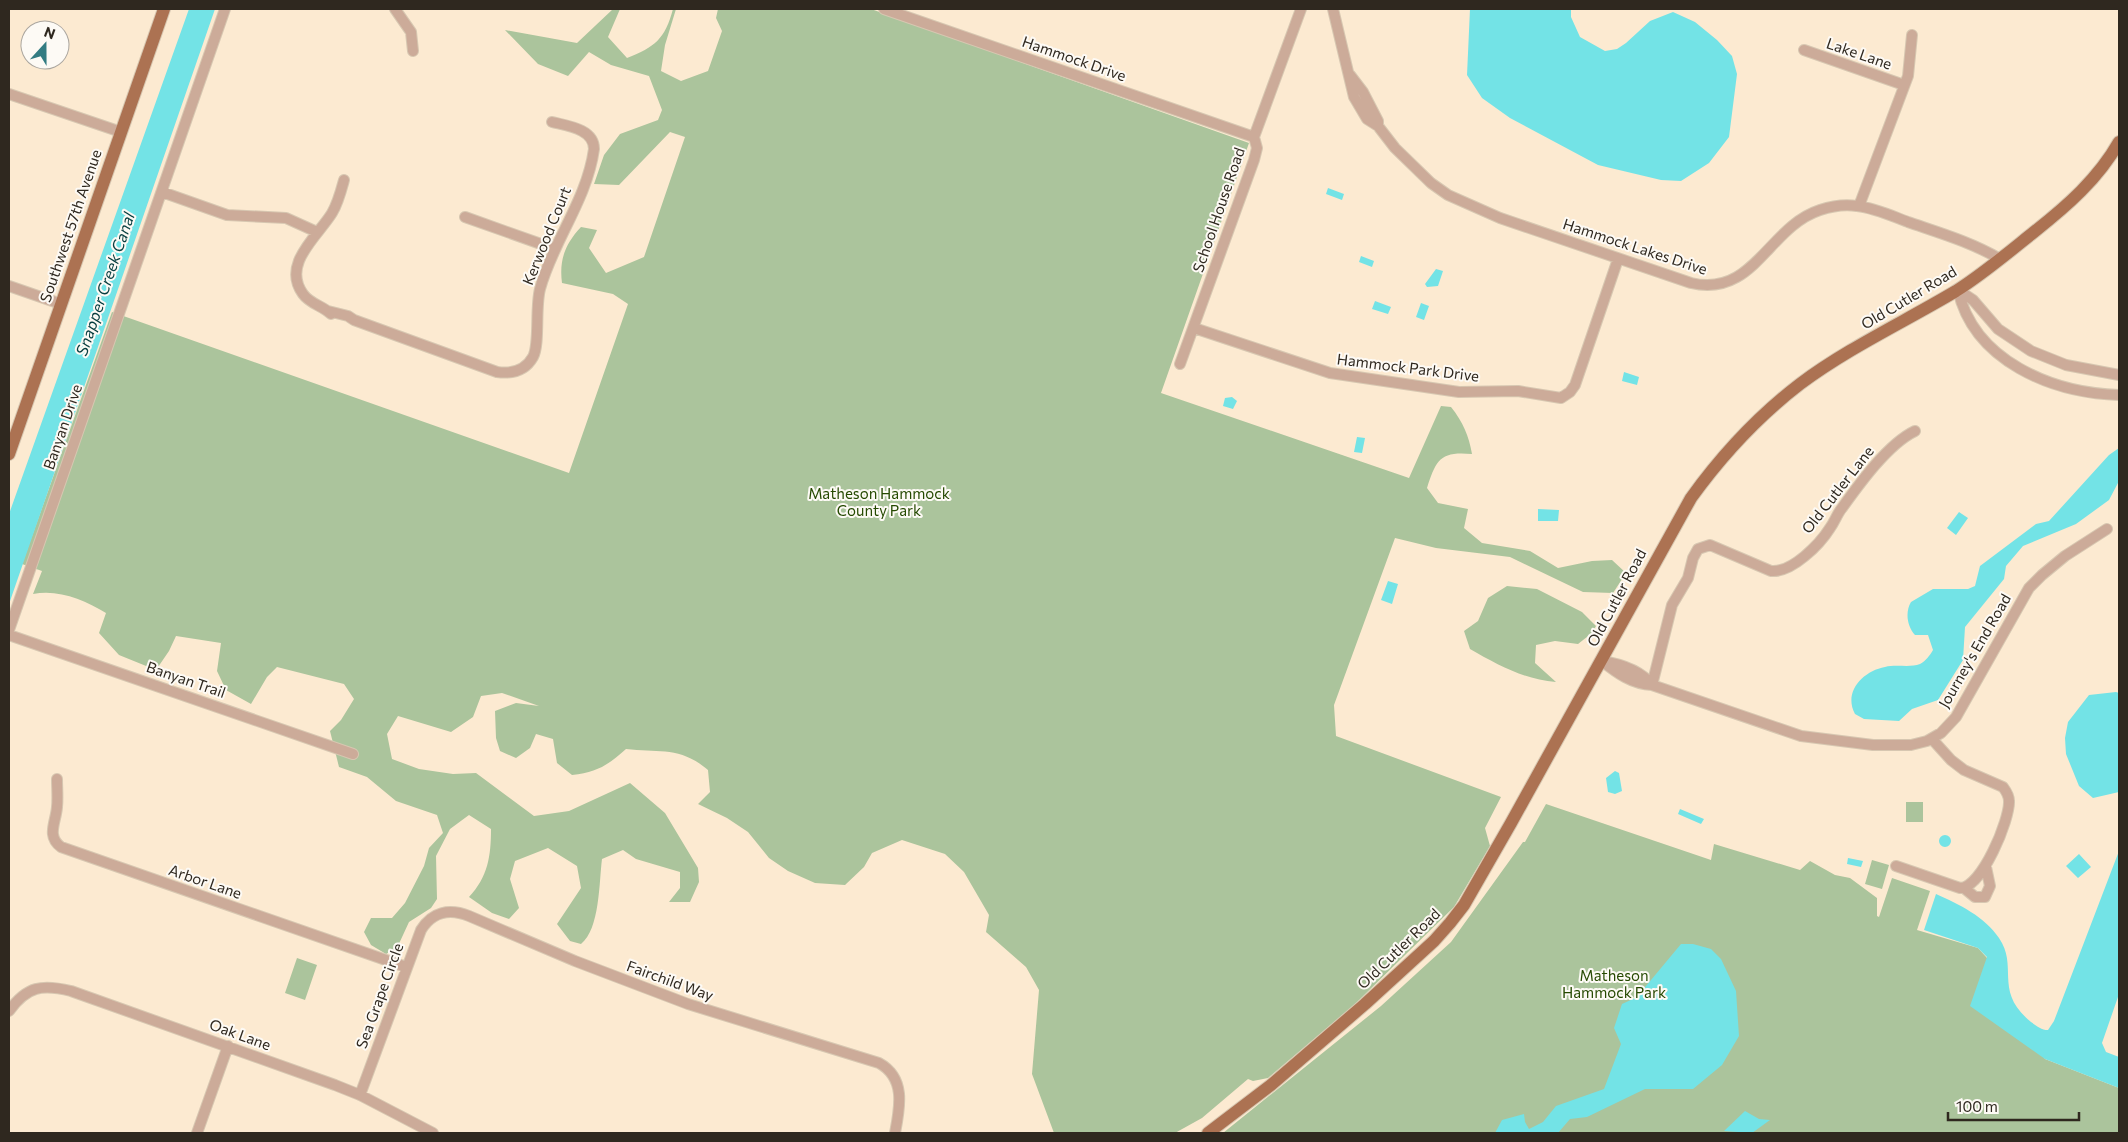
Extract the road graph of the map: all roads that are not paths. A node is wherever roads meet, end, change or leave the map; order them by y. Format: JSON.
{"nodes":[{"id":1,"x":164,"y":9,"type":"edge"},
{"id":2,"x":226,"y":9,"type":"edge"},
{"id":3,"x":395,"y":9,"type":"edge"},
{"id":4,"x":884,"y":9,"type":"edge"},
{"id":5,"x":1301,"y":9,"type":"edge"},
{"id":6,"x":1333,"y":9,"type":"edge"},
{"id":7,"x":1912,"y":35,"type":"dead end"},
{"id":8,"x":1804,"y":50,"type":"dead end"},
{"id":9,"x":412,"y":51,"type":"dead end"},
{"id":10,"x":1904,"y":86,"type":"junction"},
{"id":11,"x":9,"y":94,"type":"edge"},
{"id":12,"x":552,"y":122,"type":"dead end"},
{"id":13,"x":121,"y":132,"type":"junction"},
{"id":14,"x":1254,"y":137,"type":"junction"},
{"id":15,"x":2119,"y":142,"type":"edge"},
{"id":16,"x":344,"y":180,"type":"dead end"},
{"id":17,"x":162,"y":192,"type":"junction"},
{"id":18,"x":1860,"y":206,"type":"junction"},
{"id":19,"x":465,"y":217,"type":"dead end"},
{"id":20,"x":317,"y":232,"type":"junction"},
{"id":21,"x":555,"y":249,"type":"junction"},
{"id":22,"x":2000,"y":258,"type":"junction"},
{"id":23,"x":1618,"y":259,"type":"junction"},
{"id":24,"x":9,"y":286,"type":"edge"},
{"id":25,"x":1958,"y":290,"type":"junction"},
{"id":26,"x":61,"y":304,"type":"junction"},
{"id":27,"x":1194,"y":328,"type":"junction"},
{"id":28,"x":2052,"y":361,"type":"junction"},
{"id":29,"x":1180,"y":364,"type":"dead end"},
{"id":30,"x":2119,"y":376,"type":"edge"},
{"id":31,"x":2044,"y":379,"type":"junction"},
{"id":32,"x":2119,"y":395,"type":"edge"},
{"id":33,"x":1914,"y":431,"type":"dead end"},
{"id":34,"x":9,"y":454,"type":"edge"},
{"id":35,"x":2107,"y":529,"type":"dead end"},
{"id":36,"x":9,"y":630,"type":"edge"},
{"id":37,"x":9,"y":635,"type":"edge"},
{"id":38,"x":1602,"y":661,"type":"junction"},
{"id":39,"x":1652,"y":685,"type":"junction"},
{"id":40,"x":1932,"y":739,"type":"junction"},
{"id":41,"x":353,"y":754,"type":"dead end"},
{"id":42,"x":57,"y":779,"type":"dead end"},
{"id":43,"x":1896,"y":866,"type":"dead end"},
{"id":44,"x":1986,"y":867,"type":"junction"},
{"id":45,"x":1964,"y":888,"type":"junction"},
{"id":46,"x":437,"y":914,"type":"joint"},
{"id":47,"x":406,"y":967,"type":"junction"},
{"id":48,"x":9,"y":1011,"type":"edge"},
{"id":49,"x":228,"y":1046,"type":"junction"},
{"id":50,"x":360,"y":1095,"type":"junction"},
{"id":51,"x":197,"y":1133,"type":"edge"},
{"id":52,"x":433,"y":1133,"type":"edge"},
{"id":53,"x":895,"y":1133,"type":"edge"},
{"id":54,"x":1208,"y":1133,"type":"edge"}],
"edges":[{"from":1,"to":13,"type":"main road","name":"Southwest 57th Avenue"},
{"from":2,"to":17,"type":"street","name":"Banyan Drive"},
{"from":3,"to":9,"type":"street"},
{"from":4,"to":14,"type":"street","name":"Hammock Drive"},
{"from":5,"to":14,"type":"street","name":"School House Road"},
{"from":6,"to":23,"type":"street","name":"Hammock Lakes Drive"},
{"from":7,"to":10,"type":"street"},
{"from":8,"to":10,"type":"street","name":"Lake Lane"},
{"from":10,"to":18,"type":"street"},
{"from":11,"to":13,"type":"street"},
{"from":12,"to":21,"type":"street","name":"Kerwood Court"},
{"from":13,"to":26,"type":"main road","name":"Southwest 57th Avenue"},
{"from":14,"to":27,"type":"street","name":"School House Road"},
{"from":15,"to":22,"type":"main road","name":"Old Cutler Road"},
{"from":16,"to":20,"type":"street"},
{"from":17,"to":20,"type":"street"},
{"from":17,"to":36,"type":"street","name":"Banyan Drive"},
{"from":18,"to":22,"type":"street","name":"Hammock Lakes Drive"},
{"from":18,"to":23,"type":"street","name":"Hammock Lakes Drive"},
{"from":19,"to":21,"type":"street"},
{"from":20,"to":21,"type":"street","name":"Kerwood Court"},
{"from":22,"to":25,"type":"main road","name":"Old Cutler Road"},
{"from":23,"to":27,"type":"street","name":"Hammock Park Drive"},
{"from":24,"to":26,"type":"street"},
{"from":25,"to":28,"type":"street"},
{"from":25,"to":31,"type":"street"},
{"from":25,"to":38,"type":"main road","name":"Old Cutler Road"},
{"from":26,"to":34,"type":"main road","name":"Southwest 57th Avenue"},
{"from":27,"to":29,"type":"street","name":"School House Road"},
{"from":28,"to":30,"type":"street"},
{"from":28,"to":31,"type":"street"},
{"from":31,"to":32,"type":"street"},
{"from":33,"to":39,"type":"street","name":"Old Cutler Lane"},
{"from":35,"to":40,"type":"street","name":"Journey's End Road"},
{"from":37,"to":41,"type":"street","name":"Banyan Trail"},
{"from":38,"to":39,"type":"street","name":"Journey's End Road"},
{"from":38,"to":54,"type":"main road","name":"Old Cutler Road"},
{"from":39,"to":40,"type":"street","name":"Journey's End Road"},
{"from":40,"to":44,"type":"street"},
{"from":42,"to":47,"type":"street","name":"Arbor Lane"},
{"from":43,"to":45,"type":"street"},
{"from":44,"to":45,"type":"street"},
{"from":44,"to":45,"type":"street"},
{"from":46,"to":47,"type":"street","name":"Sea Grape Circle"},
{"from":46,"to":53,"type":"street","name":"Fairchild Way"},
{"from":47,"to":50,"type":"street","name":"Sea Grape Circle"},
{"from":48,"to":49,"type":"street","name":"Oak Lane"},
{"from":49,"to":50,"type":"street","name":"Oak Lane"},
{"from":49,"to":51,"type":"street"},
{"from":50,"to":52,"type":"street","name":"Oak Lane"}]}
